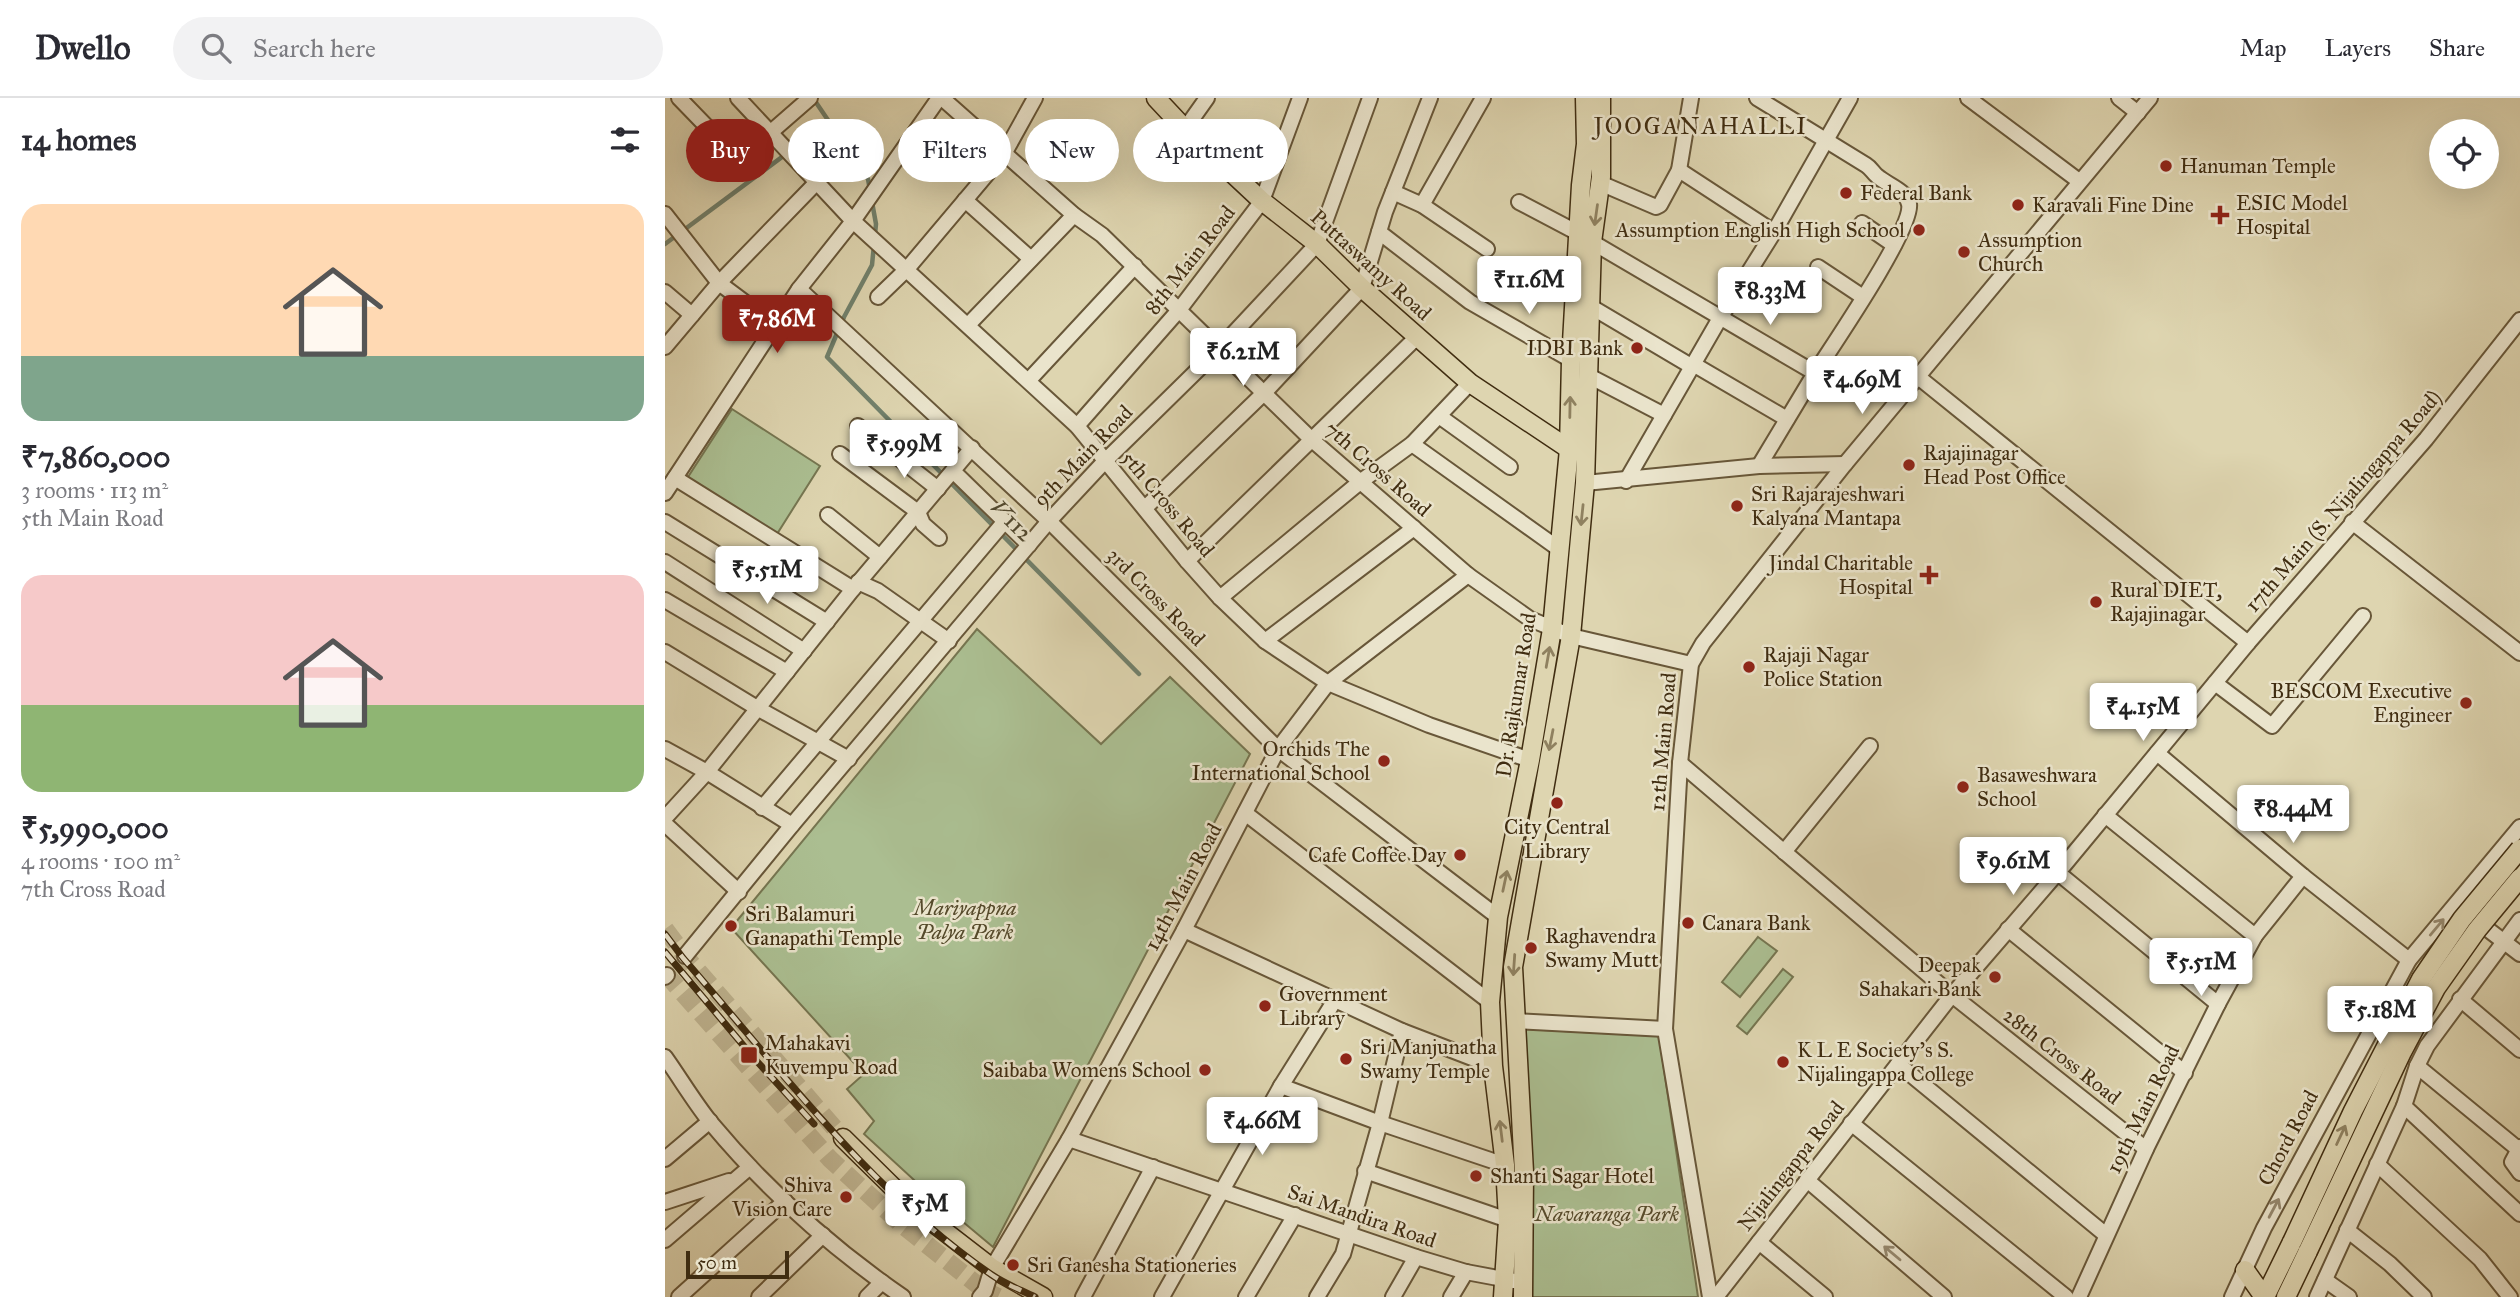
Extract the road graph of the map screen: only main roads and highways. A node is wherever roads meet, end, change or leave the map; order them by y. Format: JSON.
{"nodes":[{"id":1,"x":1157,"y":98,"type":"edge"},
{"id":2,"x":1585,"y":98,"type":"edge"},
{"id":3,"x":1601,"y":98,"type":"edge"},
{"id":4,"x":1585,"y":238,"type":"junction"},
{"id":5,"x":1569,"y":449,"type":"junction"},
{"id":6,"x":2520,"y":849,"type":"edge"},
{"id":7,"x":2520,"y":878,"type":"edge"},
{"id":8,"x":843,"y":1138,"type":"tunnel mouth"},
{"id":9,"x":2245,"y":1269,"type":"road end"},
{"id":10,"x":1504,"y":1288,"type":"edge"},
{"id":11,"x":1524,"y":1290,"type":"edge"},
{"id":12,"x":1043,"y":1297,"type":"edge"},
{"id":13,"x":2265,"y":1297,"type":"edge"},
{"id":14,"x":2286,"y":1297,"type":"edge"}],
"edges":[{"from":1,"to":5,"type":"main road","name":"Puttaswamy Road"},
{"from":2,"to":4,"type":"main road","name":"Dr. Rajkumar Road"},
{"from":3,"to":4,"type":"main road","name":"Dr. Rajkumar Road","one_way":true},
{"from":5,"to":4,"type":"main road","name":"Dr. Rajkumar Road","one_way":true},
{"from":4,"to":11,"type":"main road","name":"Dr. Rajkumar Road","one_way":true},
{"from":10,"to":5,"type":"main road","name":"Dr. Rajkumar Road","one_way":true},
{"from":13,"to":6,"type":"main road","one_way":true,"bridge":true},
{"from":7,"to":14,"type":"main road","bridge":true},
{"from":8,"to":12,"type":"main road"},
{"from":9,"to":13,"type":"main road"}]}
